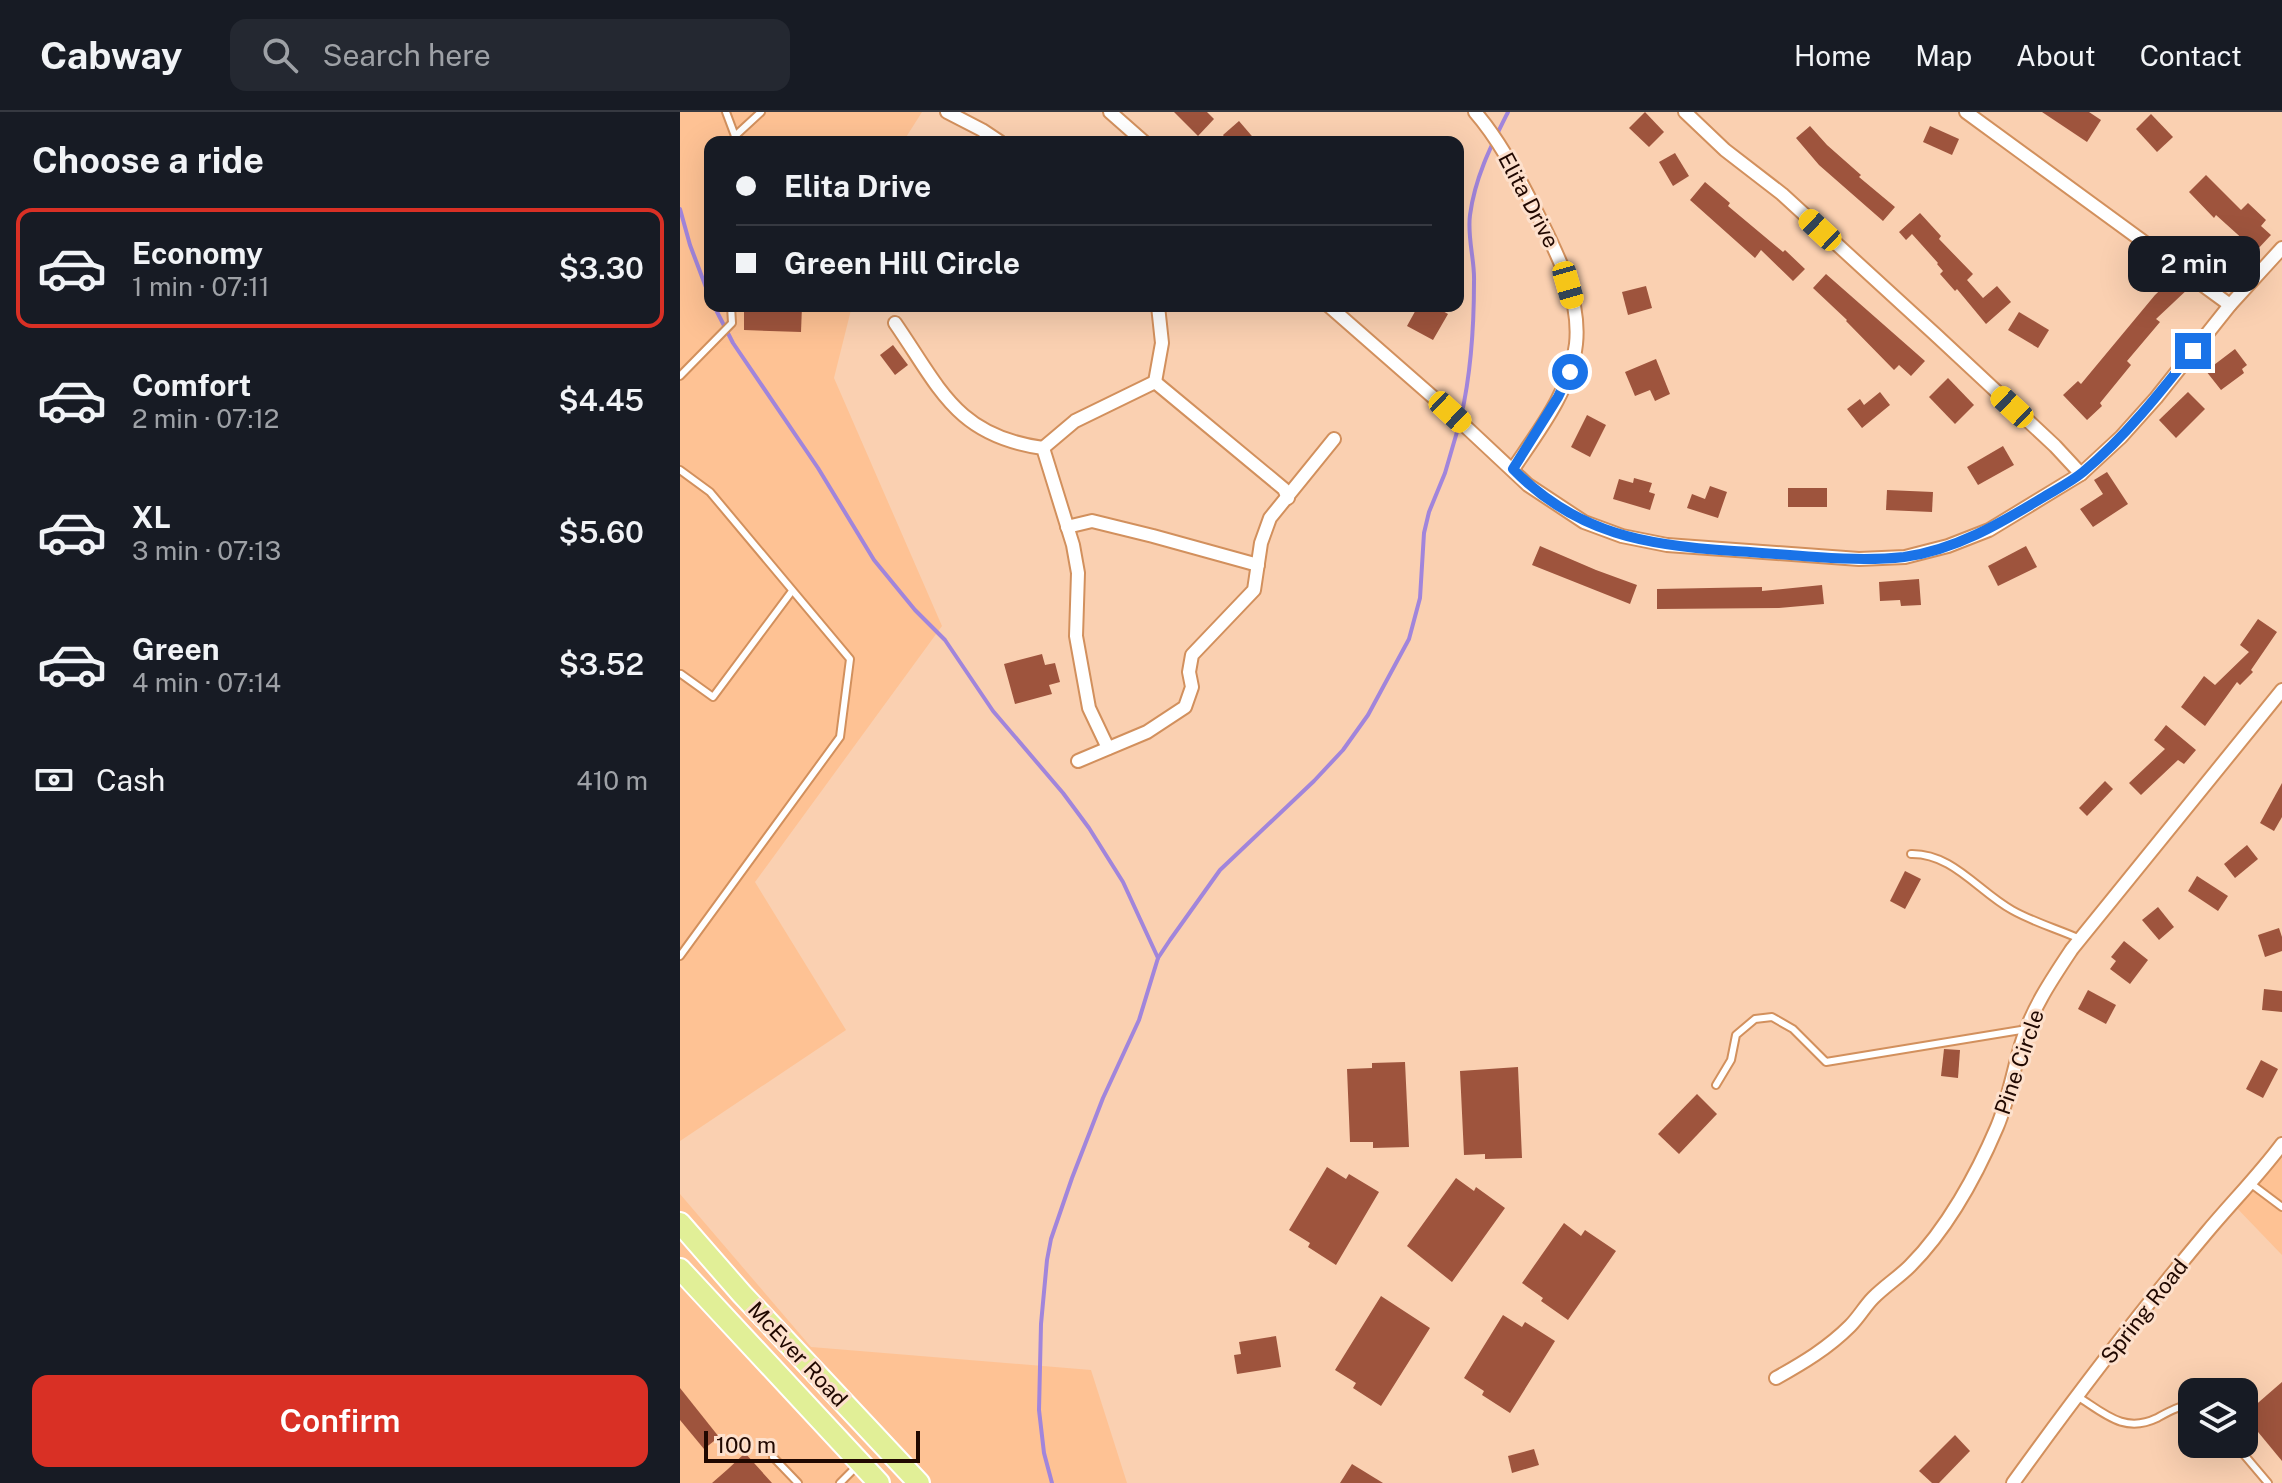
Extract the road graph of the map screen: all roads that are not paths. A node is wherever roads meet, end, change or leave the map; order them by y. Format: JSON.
{"nodes":[{"id":1,"x":726,"y":112,"type":"edge"},
{"id":2,"x":761,"y":112,"type":"edge"},
{"id":3,"x":947,"y":112,"type":"edge"},
{"id":4,"x":1110,"y":112,"type":"edge"},
{"id":5,"x":1475,"y":112,"type":"edge"},
{"id":6,"x":1685,"y":112,"type":"edge"},
{"id":7,"x":1966,"y":112,"type":"edge"},
{"id":8,"x":734,"y":136,"type":"edge"},
{"id":9,"x":738,"y":136,"type":"edge"},
{"id":10,"x":991,"y":136,"type":"edge"},
{"id":11,"x":1137,"y":136,"type":"edge"},
{"id":12,"x":2282,"y":248,"type":"edge"},
{"id":13,"x":2230,"y":305,"type":"junction"},
{"id":14,"x":731,"y":312,"type":"edge"},
{"id":15,"x":1159,"y":312,"type":"edge"},
{"id":16,"x":1336,"y":312,"type":"edge"},
{"id":17,"x":895,"y":323,"type":"dead end"},
{"id":18,"x":680,"y":376,"type":"edge"},
{"id":19,"x":1155,"y":382,"type":"junction"},
{"id":20,"x":1334,"y":439,"type":"dead end"},
{"id":21,"x":1043,"y":448,"type":"junction"},
{"id":22,"x":1513,"y":469,"type":"junction"},
{"id":23,"x":680,"y":470,"type":"edge"},
{"id":24,"x":2081,"y":474,"type":"junction"},
{"id":25,"x":1288,"y":498,"type":"junction"},
{"id":26,"x":1067,"y":527,"type":"junction"},
{"id":27,"x":1258,"y":565,"type":"junction"},
{"id":28,"x":792,"y":591,"type":"junction"},
{"id":29,"x":680,"y":674,"type":"edge"},
{"id":30,"x":2282,"y":690,"type":"edge"},
{"id":31,"x":1108,"y":748,"type":"junction"},
{"id":32,"x":1078,"y":761,"type":"dead end"},
{"id":33,"x":1911,"y":854,"type":"dead end"},
{"id":34,"x":2080,"y":939,"type":"junction"},
{"id":35,"x":680,"y":956,"type":"edge"},
{"id":36,"x":2027,"y":1029,"type":"junction"},
{"id":37,"x":1716,"y":1085,"type":"dead end"},
{"id":38,"x":2282,"y":1144,"type":"edge"},
{"id":39,"x":2250,"y":1183,"type":"junction"},
{"id":40,"x":2282,"y":1207,"type":"edge"},
{"id":41,"x":680,"y":1223,"type":"edge"},
{"id":42,"x":680,"y":1269,"type":"edge"},
{"id":43,"x":1776,"y":1378,"type":"dead end"},
{"id":44,"x":2077,"y":1396,"type":"junction"},
{"id":45,"x":2178,"y":1408,"type":"edge"},
{"id":46,"x":773,"y":1457,"type":"dead end"},
{"id":47,"x":2247,"y":1458,"type":"edge"},
{"id":48,"x":860,"y":1463,"type":"junction"},
{"id":49,"x":798,"y":1483,"type":"edge"},
{"id":50,"x":840,"y":1483,"type":"edge"},
{"id":51,"x":879,"y":1483,"type":"edge"},
{"id":52,"x":919,"y":1483,"type":"edge"},
{"id":53,"x":2013,"y":1483,"type":"edge"},
{"id":54,"x":2268,"y":1483,"type":"edge"}],
"edges":[{"from":1,"to":8,"type":"lane"},
{"from":2,"to":9,"type":"lane"},
{"from":3,"to":10,"type":"street"},
{"from":4,"to":11,"type":"street"},
{"from":5,"to":22,"type":"street","name":"Elita Drive"},
{"from":6,"to":24,"type":"street"},
{"from":7,"to":13,"type":"street"},
{"from":12,"to":13,"type":"street"},
{"from":13,"to":24,"type":"street"},
{"from":14,"to":18,"type":"lane"},
{"from":15,"to":19,"type":"street"},
{"from":16,"to":22,"type":"street"},
{"from":17,"to":21,"type":"street"},
{"from":19,"to":21,"type":"street"},
{"from":19,"to":25,"type":"street"},
{"from":20,"to":25,"type":"street"},
{"from":21,"to":26,"type":"street"},
{"from":22,"to":24,"type":"street"},
{"from":23,"to":28,"type":"lane"},
{"from":25,"to":27,"type":"street"},
{"from":26,"to":27,"type":"street"},
{"from":26,"to":31,"type":"street"},
{"from":27,"to":31,"type":"street"},
{"from":28,"to":29,"type":"lane"},
{"from":28,"to":35,"type":"lane"},
{"from":30,"to":34,"type":"street","name":"Pine Circle"},
{"from":31,"to":32,"type":"street"},
{"from":33,"to":34,"type":"lane"},
{"from":34,"to":36,"type":"street","name":"Pine Circle"},
{"from":36,"to":37,"type":"lane"},
{"from":36,"to":43,"type":"street","name":"Pine Circle"},
{"from":38,"to":39,"type":"street","name":"Spring Road"},
{"from":39,"to":40,"type":"lane"},
{"from":39,"to":44,"type":"street","name":"Spring Road"},
{"from":41,"to":52,"type":"main road","name":"McEver Road"},
{"from":42,"to":48,"type":"main road","name":"McEver Road"},
{"from":44,"to":45,"type":"lane"},
{"from":44,"to":53,"type":"street","name":"Spring Road"},
{"from":46,"to":49,"type":"lane"},
{"from":47,"to":54,"type":"lane"},
{"from":48,"to":50,"type":"lane"},
{"from":48,"to":51,"type":"main road","name":"McEver Road"}]}
